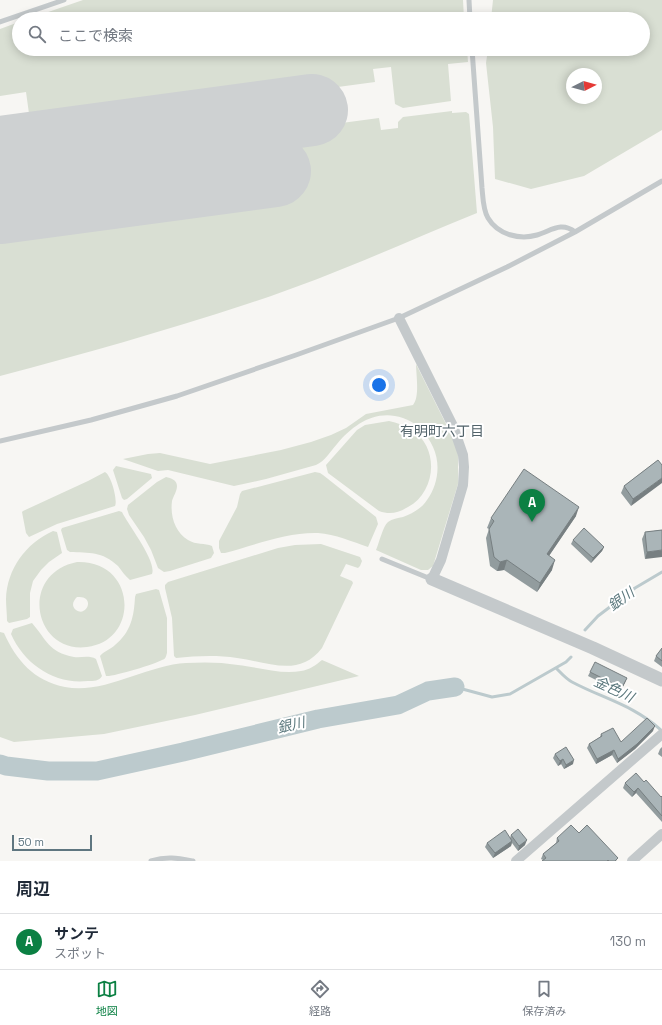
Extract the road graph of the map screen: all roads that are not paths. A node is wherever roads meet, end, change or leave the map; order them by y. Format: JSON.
{"nodes":[{"id":1,"x":64,"y":0,"type":"edge"},
{"id":2,"x":469,"y":0,"type":"edge"},
{"id":3,"x":29,"y":12,"type":"edge"},
{"id":4,"x":470,"y":12,"type":"edge"},
{"id":5,"x":12,"y":18,"type":"edge"},
{"id":6,"x":0,"y":22,"type":"edge"},
{"id":7,"x":473,"y":56,"type":"edge"},
{"id":8,"x":662,"y":181,"type":"edge"},
{"id":9,"x":575,"y":232,"type":"junction"},
{"id":10,"x":399,"y":318,"type":"junction"},
{"id":11,"x":0,"y":441,"type":"edge"},
{"id":12,"x":382,"y":559,"type":"dead end"},
{"id":13,"x":432,"y":580,"type":"junction"},
{"id":14,"x":662,"y":680,"type":"edge"},
{"id":15,"x":662,"y":734,"type":"edge"},
{"id":16,"x":662,"y":834,"type":"edge"},
{"id":17,"x":151,"y":861,"type":"edge"},
{"id":18,"x":193,"y":861,"type":"edge"},
{"id":19,"x":516,"y":861,"type":"edge"},
{"id":20,"x":632,"y":861,"type":"edge"}],
"edges":[{"from":1,"to":3,"type":"lane"},
{"from":2,"to":4,"type":"lane"},
{"from":5,"to":6,"type":"lane"},
{"from":7,"to":9,"type":"lane"},
{"from":8,"to":9,"type":"lane"},
{"from":9,"to":10,"type":"lane"},
{"from":10,"to":11,"type":"lane"},
{"from":10,"to":13,"type":"street"},
{"from":12,"to":13,"type":"lane"},
{"from":13,"to":14,"type":"street"},
{"from":15,"to":19,"type":"street"},
{"from":16,"to":20,"type":"street"},
{"from":17,"to":18,"type":"lane"}]}
